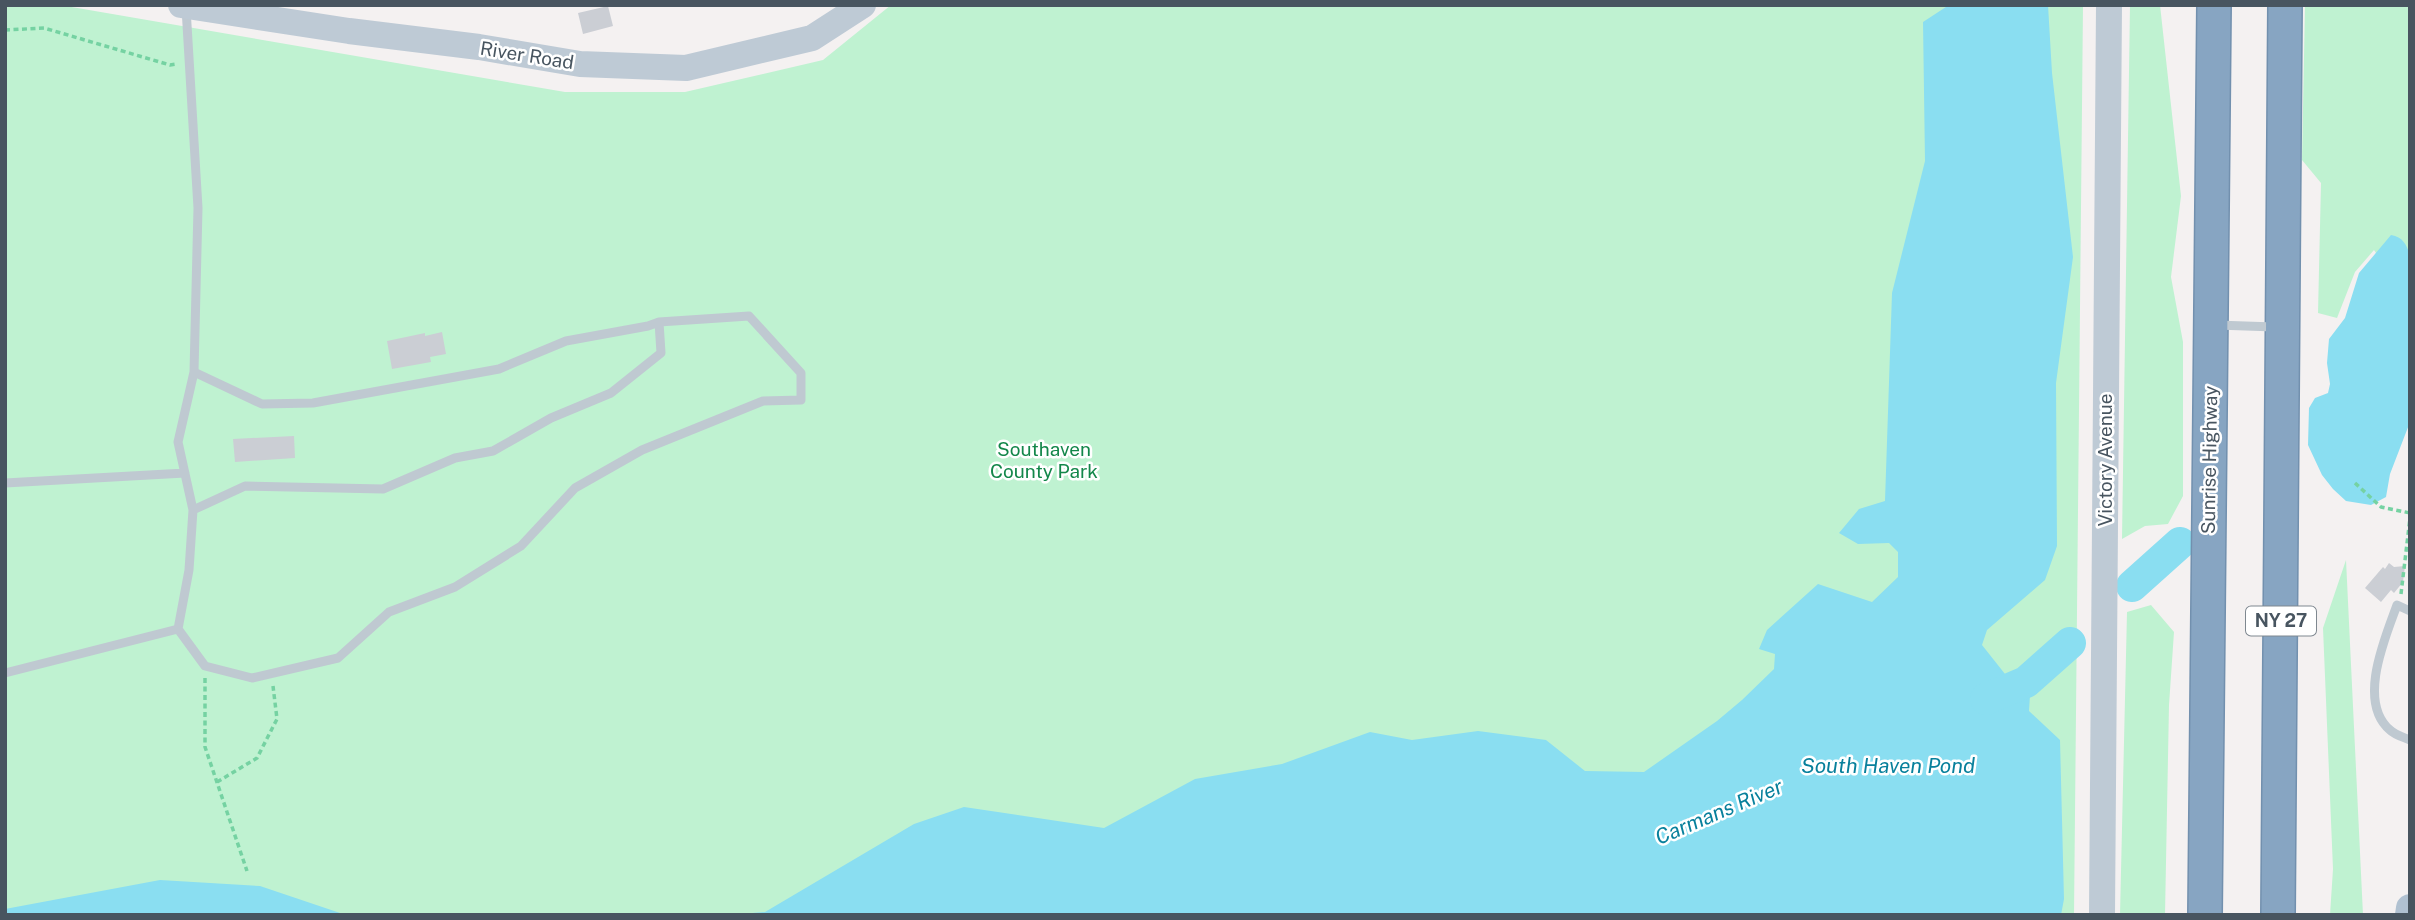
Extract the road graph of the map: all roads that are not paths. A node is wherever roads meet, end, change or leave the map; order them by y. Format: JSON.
{"nodes":[{"id":1,"x":863,"y":5,"type":"edge"},
{"id":2,"x":2109,"y":5,"type":"edge"},
{"id":3,"x":2214,"y":5,"type":"edge"},
{"id":4,"x":2285,"y":5,"type":"edge"},
{"id":5,"x":183,"y":6,"type":"edge"},
{"id":6,"x":659,"y":322,"type":"junction"},
{"id":7,"x":2210,"y":325,"type":"junction"},
{"id":8,"x":2283,"y":327,"type":"junction"},
{"id":9,"x":194,"y":372,"type":"junction"},
{"id":10,"x":185,"y":473,"type":"junction"},
{"id":11,"x":5,"y":484,"type":"edge"},
{"id":12,"x":193,"y":510,"type":"junction"},
{"id":13,"x":2410,"y":611,"type":"edge"},
{"id":14,"x":178,"y":629,"type":"junction"},
{"id":15,"x":5,"y":673,"type":"edge"},
{"id":16,"x":2410,"y":740,"type":"edge"},
{"id":17,"x":2410,"y":908,"type":"edge"},
{"id":18,"x":2102,"y":915,"type":"edge"},
{"id":19,"x":2205,"y":915,"type":"edge"},
{"id":20,"x":2278,"y":915,"type":"edge"},
{"id":21,"x":2409,"y":915,"type":"edge"}],
"edges":[{"from":1,"to":5,"type":"street","name":"River Road"},
{"from":2,"to":18,"type":"street","name":"Victory Avenue"},
{"from":3,"to":7,"type":"highway","name":"Sunrise Highway"},
{"from":4,"to":8,"type":"highway","number":"NY 27"},
{"from":5,"to":9,"type":"lane"},
{"from":6,"to":9,"type":"lane"},
{"from":6,"to":12,"type":"lane"},
{"from":6,"to":14,"type":"lane"},
{"from":7,"to":8,"type":"lane"},
{"from":7,"to":19,"type":"highway","name":"Sunrise Highway"},
{"from":8,"to":20,"type":"highway","number":"NY 27"},
{"from":9,"to":10,"type":"lane"},
{"from":10,"to":11,"type":"lane"},
{"from":10,"to":12,"type":"lane"},
{"from":12,"to":14,"type":"lane"},
{"from":13,"to":16,"type":"lane"},
{"from":14,"to":15,"type":"lane"},
{"from":17,"to":21,"type":"main road"}]}
